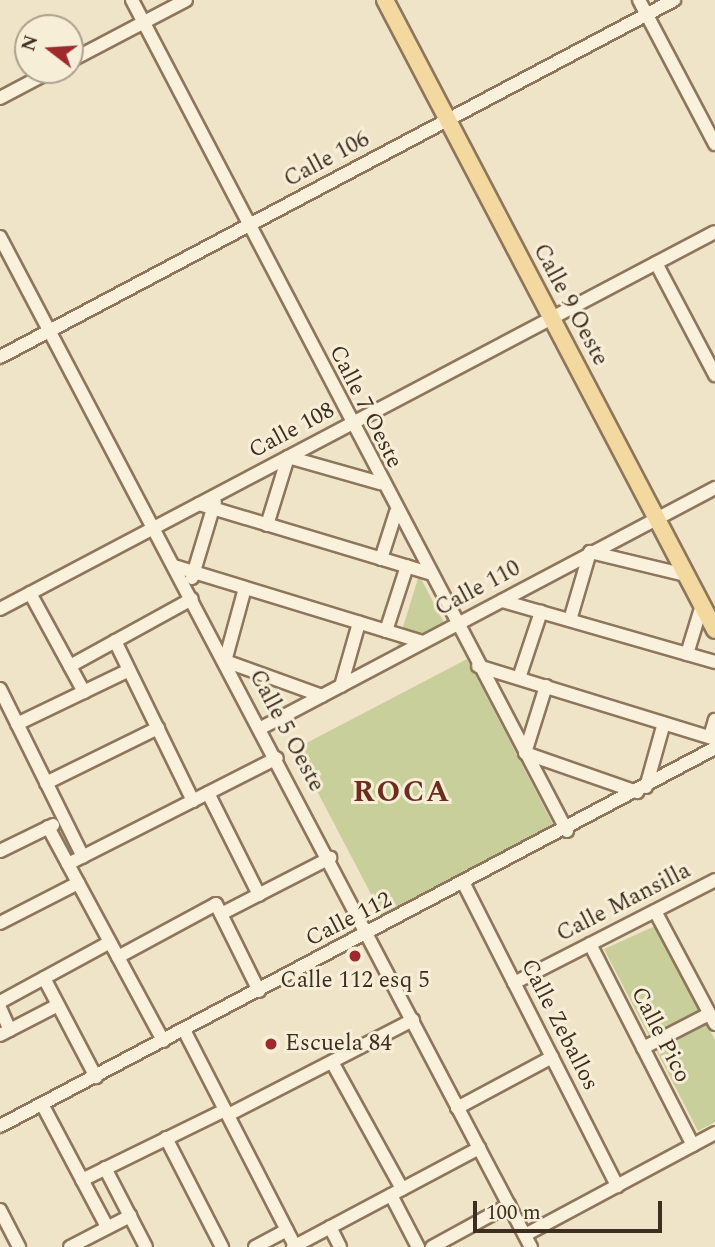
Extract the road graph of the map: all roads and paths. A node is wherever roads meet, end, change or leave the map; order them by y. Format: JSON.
{"nodes":[{"id":1,"x":132,"y":0,"type":"edge"},
{"id":2,"x":186,"y":0,"type":"edge"},
{"id":3,"x":385,"y":0,"type":"edge"},
{"id":4,"x":639,"y":0,"type":"edge"},
{"id":5,"x":674,"y":0,"type":"edge"},
{"id":6,"x":646,"y":15,"type":"junction"},
{"id":7,"x":144,"y":22,"type":"junction"},
{"id":8,"x":84,"y":54,"type":"edge"},
{"id":9,"x":26,"y":84,"type":"edge"},
{"id":10,"x":0,"y":98,"type":"edge"},
{"id":11,"x":448,"y":120,"type":"junction"},
{"id":12,"x":715,"y":144,"type":"edge"},
{"id":13,"x":248,"y":226,"type":"junction"},
{"id":14,"x":715,"y":232,"type":"edge"},
{"id":15,"x":0,"y":237,"type":"edge"},
{"id":16,"x":656,"y":263,"type":"junction"},
{"id":17,"x":551,"y":318,"type":"junction"},
{"id":18,"x":47,"y":332,"type":"junction"},
{"id":19,"x":0,"y":357,"type":"edge"},
{"id":20,"x":715,"y":375,"type":"edge"},
{"id":21,"x":349,"y":425,"type":"junction"},
{"id":22,"x":289,"y":457,"type":"junction"},
{"id":23,"x":380,"y":483,"type":"junction"},
{"id":24,"x":715,"y":488,"type":"edge"},
{"id":25,"x":217,"y":494,"type":"junction"},
{"id":26,"x":199,"y":504,"type":"junction"},
{"id":27,"x":213,"y":508,"type":"junction"},
{"id":28,"x":396,"y":512,"type":"junction"},
{"id":29,"x":656,"y":519,"type":"junction"},
{"id":30,"x":267,"y":524,"type":"junction"},
{"id":31,"x":154,"y":528,"type":"junction"},
{"id":32,"x":590,"y":552,"type":"junction"},
{"id":33,"x":381,"y":559,"type":"junction"},
{"id":34,"x":174,"y":566,"type":"junction"},
{"id":35,"x":407,"y":566,"type":"junction"},
{"id":36,"x":194,"y":573,"type":"junction"},
{"id":37,"x":429,"y":573,"type":"junction"},
{"id":38,"x":686,"y":575,"type":"junction"},
{"id":39,"x":245,"y":588,"type":"junction"},
{"id":40,"x":30,"y":593,"type":"junction"},
{"id":41,"x":190,"y":596,"type":"junction"},
{"id":42,"x":502,"y":601,"type":"junction"},
{"id":43,"x":702,"y":605,"type":"junction"},
{"id":44,"x":0,"y":609,"type":"edge"},
{"id":45,"x":541,"y":612,"type":"junction"},
{"id":46,"x":570,"y":620,"type":"junction"},
{"id":47,"x":359,"y":623,"type":"junction"},
{"id":48,"x":456,"y":625,"type":"junction"},
{"id":49,"x":715,"y":630,"type":"edge"},
{"id":50,"x":386,"y":631,"type":"junction"},
{"id":51,"x":115,"y":641,"type":"junction"},
{"id":52,"x":423,"y":642,"type":"junction"},
{"id":53,"x":687,"y":654,"type":"junction"},
{"id":54,"x":225,"y":661,"type":"junction"},
{"id":55,"x":715,"y":662,"type":"edge"},
{"id":56,"x":70,"y":666,"type":"junction"},
{"id":57,"x":478,"y":666,"type":"junction"},
{"id":58,"x":129,"y":670,"type":"junction"},
{"id":59,"x":519,"y":678,"type":"junction"},
{"id":60,"x":341,"y":686,"type":"junction"},
{"id":61,"x":547,"y":687,"type":"junction"},
{"id":62,"x":0,"y":689,"type":"edge"},
{"id":63,"x":84,"y":692,"type":"junction"},
{"id":64,"x":322,"y":696,"type":"junction"},
{"id":65,"x":5,"y":712,"type":"edge"},
{"id":66,"x":715,"y":720,"type":"edge"},
{"id":67,"x":17,"y":723,"type":"junction"},
{"id":68,"x":664,"y":723,"type":"junction"},
{"id":69,"x":158,"y":728,"type":"junction"},
{"id":70,"x":261,"y":728,"type":"junction"},
{"id":71,"x":713,"y":741,"type":"edge"},
{"id":72,"x":525,"y":753,"type":"junction"},
{"id":73,"x":277,"y":758,"type":"junction"},
{"id":74,"x":46,"y":783,"type":"junction"},
{"id":75,"x":641,"y":789,"type":"junction"},
{"id":76,"x":208,"y":793,"type":"junction"},
{"id":77,"x":193,"y":801,"type":"junction"},
{"id":78,"x":64,"y":819,"type":"junction"},
{"id":79,"x":48,"y":827,"type":"junction"},
{"id":80,"x":567,"y":831,"type":"junction"},
{"id":81,"x":0,"y":851,"type":"edge"},
{"id":82,"x":83,"y":857,"type":"junction"},
{"id":83,"x":330,"y":858,"type":"junction"},
{"id":84,"x":68,"y":864,"type":"junction"},
{"id":85,"x":715,"y":880,"type":"edge"},
{"id":86,"x":78,"y":883,"type":"junction"},
{"id":87,"x":464,"y":884,"type":"junction"},
{"id":88,"x":259,"y":895,"type":"junction"},
{"id":89,"x":218,"y":909,"type":"junction"},
{"id":90,"x":655,"y":911,"type":"junction"},
{"id":91,"x":0,"y":923,"type":"edge"},
{"id":92,"x":370,"y":933,"type":"junction"},
{"id":93,"x":110,"y":942,"type":"junction"},
{"id":94,"x":590,"y":944,"type":"junction"},
{"id":95,"x":118,"y":957,"type":"junction"},
{"id":96,"x":44,"y":978,"type":"junction"},
{"id":97,"x":514,"y":983,"type":"junction"},
{"id":98,"x":259,"y":991,"type":"junction"},
{"id":99,"x":0,"y":1002,"type":"edge"},
{"id":100,"x":58,"y":1005,"type":"junction"},
{"id":101,"x":0,"y":1009,"type":"edge"},
{"id":102,"x":712,"y":1019,"type":"edge"},
{"id":103,"x":413,"y":1020,"type":"junction"},
{"id":104,"x":184,"y":1030,"type":"junction"},
{"id":105,"x":5,"y":1032,"type":"edge"},
{"id":106,"x":163,"y":1041,"type":"junction"},
{"id":107,"x":643,"y":1048,"type":"junction"},
{"id":108,"x":552,"y":1057,"type":"junction"},
{"id":109,"x":332,"y":1062,"type":"junction"},
{"id":110,"x":96,"y":1077,"type":"junction"},
{"id":111,"x":42,"y":1104,"type":"junction"},
{"id":112,"x":457,"y":1108,"type":"junction"},
{"id":113,"x":226,"y":1112,"type":"junction"},
{"id":114,"x":0,"y":1126,"type":"edge"},
{"id":115,"x":715,"y":1133,"type":"edge"},
{"id":116,"x":166,"y":1138,"type":"junction"},
{"id":117,"x":692,"y":1145,"type":"junction"},
{"id":118,"x":478,"y":1148,"type":"junction"},
{"id":119,"x":105,"y":1168,"type":"junction"},
{"id":120,"x":82,"y":1180,"type":"junction"},
{"id":121,"x":617,"y":1185,"type":"junction"},
{"id":122,"x":397,"y":1192,"type":"junction"},
{"id":123,"x":509,"y":1205,"type":"junction"},
{"id":124,"x":0,"y":1210,"type":"edge"},
{"id":125,"x":130,"y":1216,"type":"junction"},
{"id":126,"x":107,"y":1227,"type":"junction"},
{"id":127,"x":330,"y":1227,"type":"junction"},
{"id":128,"x":287,"y":1230,"type":"junction"},
{"id":129,"x":528,"y":1241,"type":"edge"},
{"id":130,"x":438,"y":1246,"type":"edge"},
{"id":131,"x":19,"y":1247,"type":"edge"},
{"id":132,"x":69,"y":1247,"type":"edge"},
{"id":133,"x":146,"y":1247,"type":"edge"},
{"id":134,"x":222,"y":1247,"type":"edge"},
{"id":135,"x":257,"y":1247,"type":"edge"},
{"id":136,"x":294,"y":1247,"type":"edge"},
{"id":137,"x":340,"y":1247,"type":"edge"},
{"id":138,"x":418,"y":1247,"type":"edge"}],
"edges":[{"from":1,"to":7,"type":"street","name":"Calle 7 Oeste"},
{"from":2,"to":7,"type":"street"},
{"from":3,"to":11,"type":"main road","name":"Calle 9 Oeste"},
{"from":4,"to":6,"type":"street"},
{"from":5,"to":6,"type":"street","name":"Calle 106"},
{"from":6,"to":11,"type":"street","name":"Calle 106"},
{"from":6,"to":12,"type":"street"},
{"from":7,"to":8,"type":"street"},
{"from":7,"to":13,"type":"street","name":"Calle 7 Oeste"},
{"from":9,"to":10,"type":"street"},
{"from":11,"to":13,"type":"street","name":"Calle 106"},
{"from":11,"to":17,"type":"main road","name":"Calle 9 Oeste"},
{"from":13,"to":18,"type":"street","name":"Calle 106"},
{"from":13,"to":21,"type":"street","name":"Calle 7 Oeste"},
{"from":14,"to":16,"type":"street","name":"Calle 108"},
{"from":15,"to":18,"type":"street","name":"Calle 5 Oeste"},
{"from":16,"to":17,"type":"street","name":"Calle 108"},
{"from":16,"to":20,"type":"street"},
{"from":17,"to":21,"type":"street","name":"Calle 108"},
{"from":17,"to":29,"type":"main road","name":"Calle 9 Oeste"},
{"from":18,"to":19,"type":"street","name":"Calle 106"},
{"from":18,"to":31,"type":"street","name":"Calle 5 Oeste"},
{"from":21,"to":22,"type":"street","name":"Calle 108"},
{"from":21,"to":23,"type":"street","name":"Calle 7 Oeste"},
{"from":22,"to":23,"type":"street"},
{"from":22,"to":25,"type":"street","name":"Calle 108"},
{"from":22,"to":30,"type":"street"},
{"from":23,"to":28,"type":"street","name":"Calle 7 Oeste"},
{"from":24,"to":29,"type":"street","name":"Calle 110"},
{"from":25,"to":26,"type":"street","name":"Calle 108"},
{"from":25,"to":27,"type":"street"},
{"from":26,"to":27,"type":"street"},
{"from":26,"to":31,"type":"street","name":"Calle 108"},
{"from":27,"to":30,"type":"street"},
{"from":27,"to":36,"type":"street"},
{"from":28,"to":33,"type":"street"},
{"from":28,"to":37,"type":"street","name":"Calle 7 Oeste"},
{"from":29,"to":32,"type":"street","name":"Calle 110"},
{"from":29,"to":38,"type":"main road","name":"Calle 9 Oeste"},
{"from":30,"to":33,"type":"street"},
{"from":31,"to":34,"type":"street","name":"Calle 5 Oeste"},
{"from":31,"to":40,"type":"street","name":"Calle 108"},
{"from":32,"to":38,"type":"street"},
{"from":32,"to":42,"type":"street","name":"Calle 110"},
{"from":32,"to":46,"type":"street"},
{"from":33,"to":35,"type":"street"},
{"from":34,"to":36,"type":"street"},
{"from":34,"to":41,"type":"street","name":"Calle 5 Oeste"},
{"from":35,"to":37,"type":"street"},
{"from":35,"to":50,"type":"street"},
{"from":36,"to":39,"type":"street"},
{"from":36,"to":41,"type":"street"},
{"from":37,"to":48,"type":"street","name":"Calle 7 Oeste"},
{"from":38,"to":43,"type":"main road","name":"Calle 9 Oeste"},
{"from":39,"to":47,"type":"street"},
{"from":39,"to":54,"type":"street"},
{"from":40,"to":44,"type":"street","name":"Calle 108"},
{"from":40,"to":56,"type":"street"},
{"from":41,"to":51,"type":"street"},
{"from":41,"to":54,"type":"street","name":"Calle 5 Oeste"},
{"from":42,"to":45,"type":"street"},
{"from":42,"to":48,"type":"street","name":"Calle 110"},
{"from":43,"to":49,"type":"main road","name":"Calle 9 Oeste"},
{"from":43,"to":53,"type":"street"},
{"from":45,"to":46,"type":"street"},
{"from":45,"to":59,"type":"street"},
{"from":46,"to":53,"type":"street"},
{"from":47,"to":50,"type":"street"},
{"from":47,"to":60,"type":"street"},
{"from":48,"to":52,"type":"street","name":"Calle 110"},
{"from":48,"to":57,"type":"street","name":"Calle 7 Oeste"},
{"from":50,"to":52,"type":"street"},
{"from":51,"to":56,"type":"street"},
{"from":51,"to":58,"type":"street"},
{"from":52,"to":60,"type":"street","name":"Calle 110"},
{"from":53,"to":55,"type":"street"},
{"from":54,"to":64,"type":"street"},
{"from":54,"to":70,"type":"street","name":"Calle 5 Oeste"},
{"from":56,"to":63,"type":"street"},
{"from":57,"to":59,"type":"street"},
{"from":57,"to":72,"type":"street","name":"Calle 7 Oeste"},
{"from":58,"to":63,"type":"street"},
{"from":58,"to":69,"type":"street"},
{"from":59,"to":61,"type":"street"},
{"from":60,"to":64,"type":"street","name":"Calle 110"},
{"from":61,"to":68,"type":"street"},
{"from":61,"to":72,"type":"street"},
{"from":62,"to":65,"type":"street"},
{"from":63,"to":67,"type":"street"},
{"from":64,"to":70,"type":"street","name":"Calle 110"},
{"from":65,"to":67,"type":"street"},
{"from":66,"to":71,"type":"street"},
{"from":67,"to":74,"type":"street"},
{"from":68,"to":71,"type":"street"},
{"from":68,"to":75,"type":"street"},
{"from":69,"to":74,"type":"street"},
{"from":69,"to":77,"type":"street"},
{"from":70,"to":73,"type":"street","name":"Calle 5 Oeste"},
{"from":71,"to":75,"type":"street","name":"Calle 112"},
{"from":72,"to":75,"type":"street"},
{"from":72,"to":80,"type":"street","name":"Calle 7 Oeste"},
{"from":73,"to":76,"type":"street"},
{"from":73,"to":83,"type":"street","name":"Calle 5 Oeste"},
{"from":74,"to":78,"type":"street"},
{"from":75,"to":80,"type":"street","name":"Calle 112"},
{"from":76,"to":77,"type":"street"},
{"from":76,"to":88,"type":"street"},
{"from":77,"to":82,"type":"street"},
{"from":78,"to":79,"type":"street"},
{"from":78,"to":82,"type":"street"},
{"from":79,"to":81,"type":"street"},
{"from":79,"to":84,"type":"street"},
{"from":80,"to":87,"type":"street","name":"Calle 112"},
{"from":82,"to":84,"type":"street"},
{"from":83,"to":88,"type":"street"},
{"from":83,"to":92,"type":"street","name":"Calle 5 Oeste"},
{"from":84,"to":86,"type":"street"},
{"from":85,"to":90,"type":"street","name":"Calle Mansilla"},
{"from":86,"to":91,"type":"street"},
{"from":86,"to":93,"type":"street"},
{"from":87,"to":92,"type":"street","name":"Calle 112"},
{"from":87,"to":97,"type":"street","name":"Calle Zeballos"},
{"from":88,"to":89,"type":"street"},
{"from":89,"to":95,"type":"street"},
{"from":89,"to":98,"type":"street"},
{"from":90,"to":94,"type":"street","name":"Calle Mansilla"},
{"from":90,"to":102,"type":"street"},
{"from":92,"to":98,"type":"street","name":"Calle 112"},
{"from":92,"to":103,"type":"street","name":"Calle 5 Oeste"},
{"from":93,"to":95,"type":"street"},
{"from":93,"to":96,"type":"street"},
{"from":94,"to":97,"type":"street","name":"Calle Mansilla"},
{"from":94,"to":107,"type":"street","name":"Calle Pico"},
{"from":95,"to":106,"type":"street"},
{"from":96,"to":99,"type":"street"},
{"from":96,"to":100,"type":"street"},
{"from":97,"to":108,"type":"street","name":"Calle Zeballos"},
{"from":98,"to":104,"type":"street","name":"Calle 112"},
{"from":100,"to":105,"type":"street"},
{"from":100,"to":110,"type":"street"},
{"from":101,"to":105,"type":"street"},
{"from":102,"to":107,"type":"street"},
{"from":103,"to":109,"type":"street"},
{"from":103,"to":112,"type":"street","name":"Calle 5 Oeste"},
{"from":104,"to":106,"type":"street","name":"Calle 112"},
{"from":104,"to":113,"type":"street"},
{"from":106,"to":110,"type":"street","name":"Calle 112"},
{"from":107,"to":117,"type":"street","name":"Calle Pico"},
{"from":108,"to":112,"type":"street"},
{"from":108,"to":121,"type":"street","name":"Calle Zeballos"},
{"from":109,"to":113,"type":"street"},
{"from":109,"to":122,"type":"street"},
{"from":110,"to":111,"type":"street","name":"Calle 112"},
{"from":111,"to":114,"type":"street","name":"Calle 112"},
{"from":111,"to":120,"type":"street"},
{"from":112,"to":118,"type":"street","name":"Calle 5 Oeste"},
{"from":113,"to":116,"type":"street"},
{"from":113,"to":128,"type":"street"},
{"from":115,"to":117,"type":"street"},
{"from":116,"to":119,"type":"street"},
{"from":116,"to":134,"type":"street"},
{"from":117,"to":121,"type":"street"},
{"from":118,"to":122,"type":"street"},
{"from":118,"to":123,"type":"street","name":"Calle 5 Oeste"},
{"from":119,"to":120,"type":"street"},
{"from":119,"to":125,"type":"street"},
{"from":120,"to":126,"type":"street"},
{"from":121,"to":129,"type":"street"},
{"from":122,"to":127,"type":"street"},
{"from":122,"to":138,"type":"street"},
{"from":123,"to":129,"type":"street","name":"Calle 5 Oeste"},
{"from":123,"to":130,"type":"street"},
{"from":124,"to":131,"type":"street"},
{"from":125,"to":126,"type":"street"},
{"from":125,"to":133,"type":"street"},
{"from":126,"to":132,"type":"street"},
{"from":127,"to":136,"type":"street"},
{"from":127,"to":137,"type":"street"},
{"from":128,"to":135,"type":"street"},
{"from":128,"to":136,"type":"street"}]}
